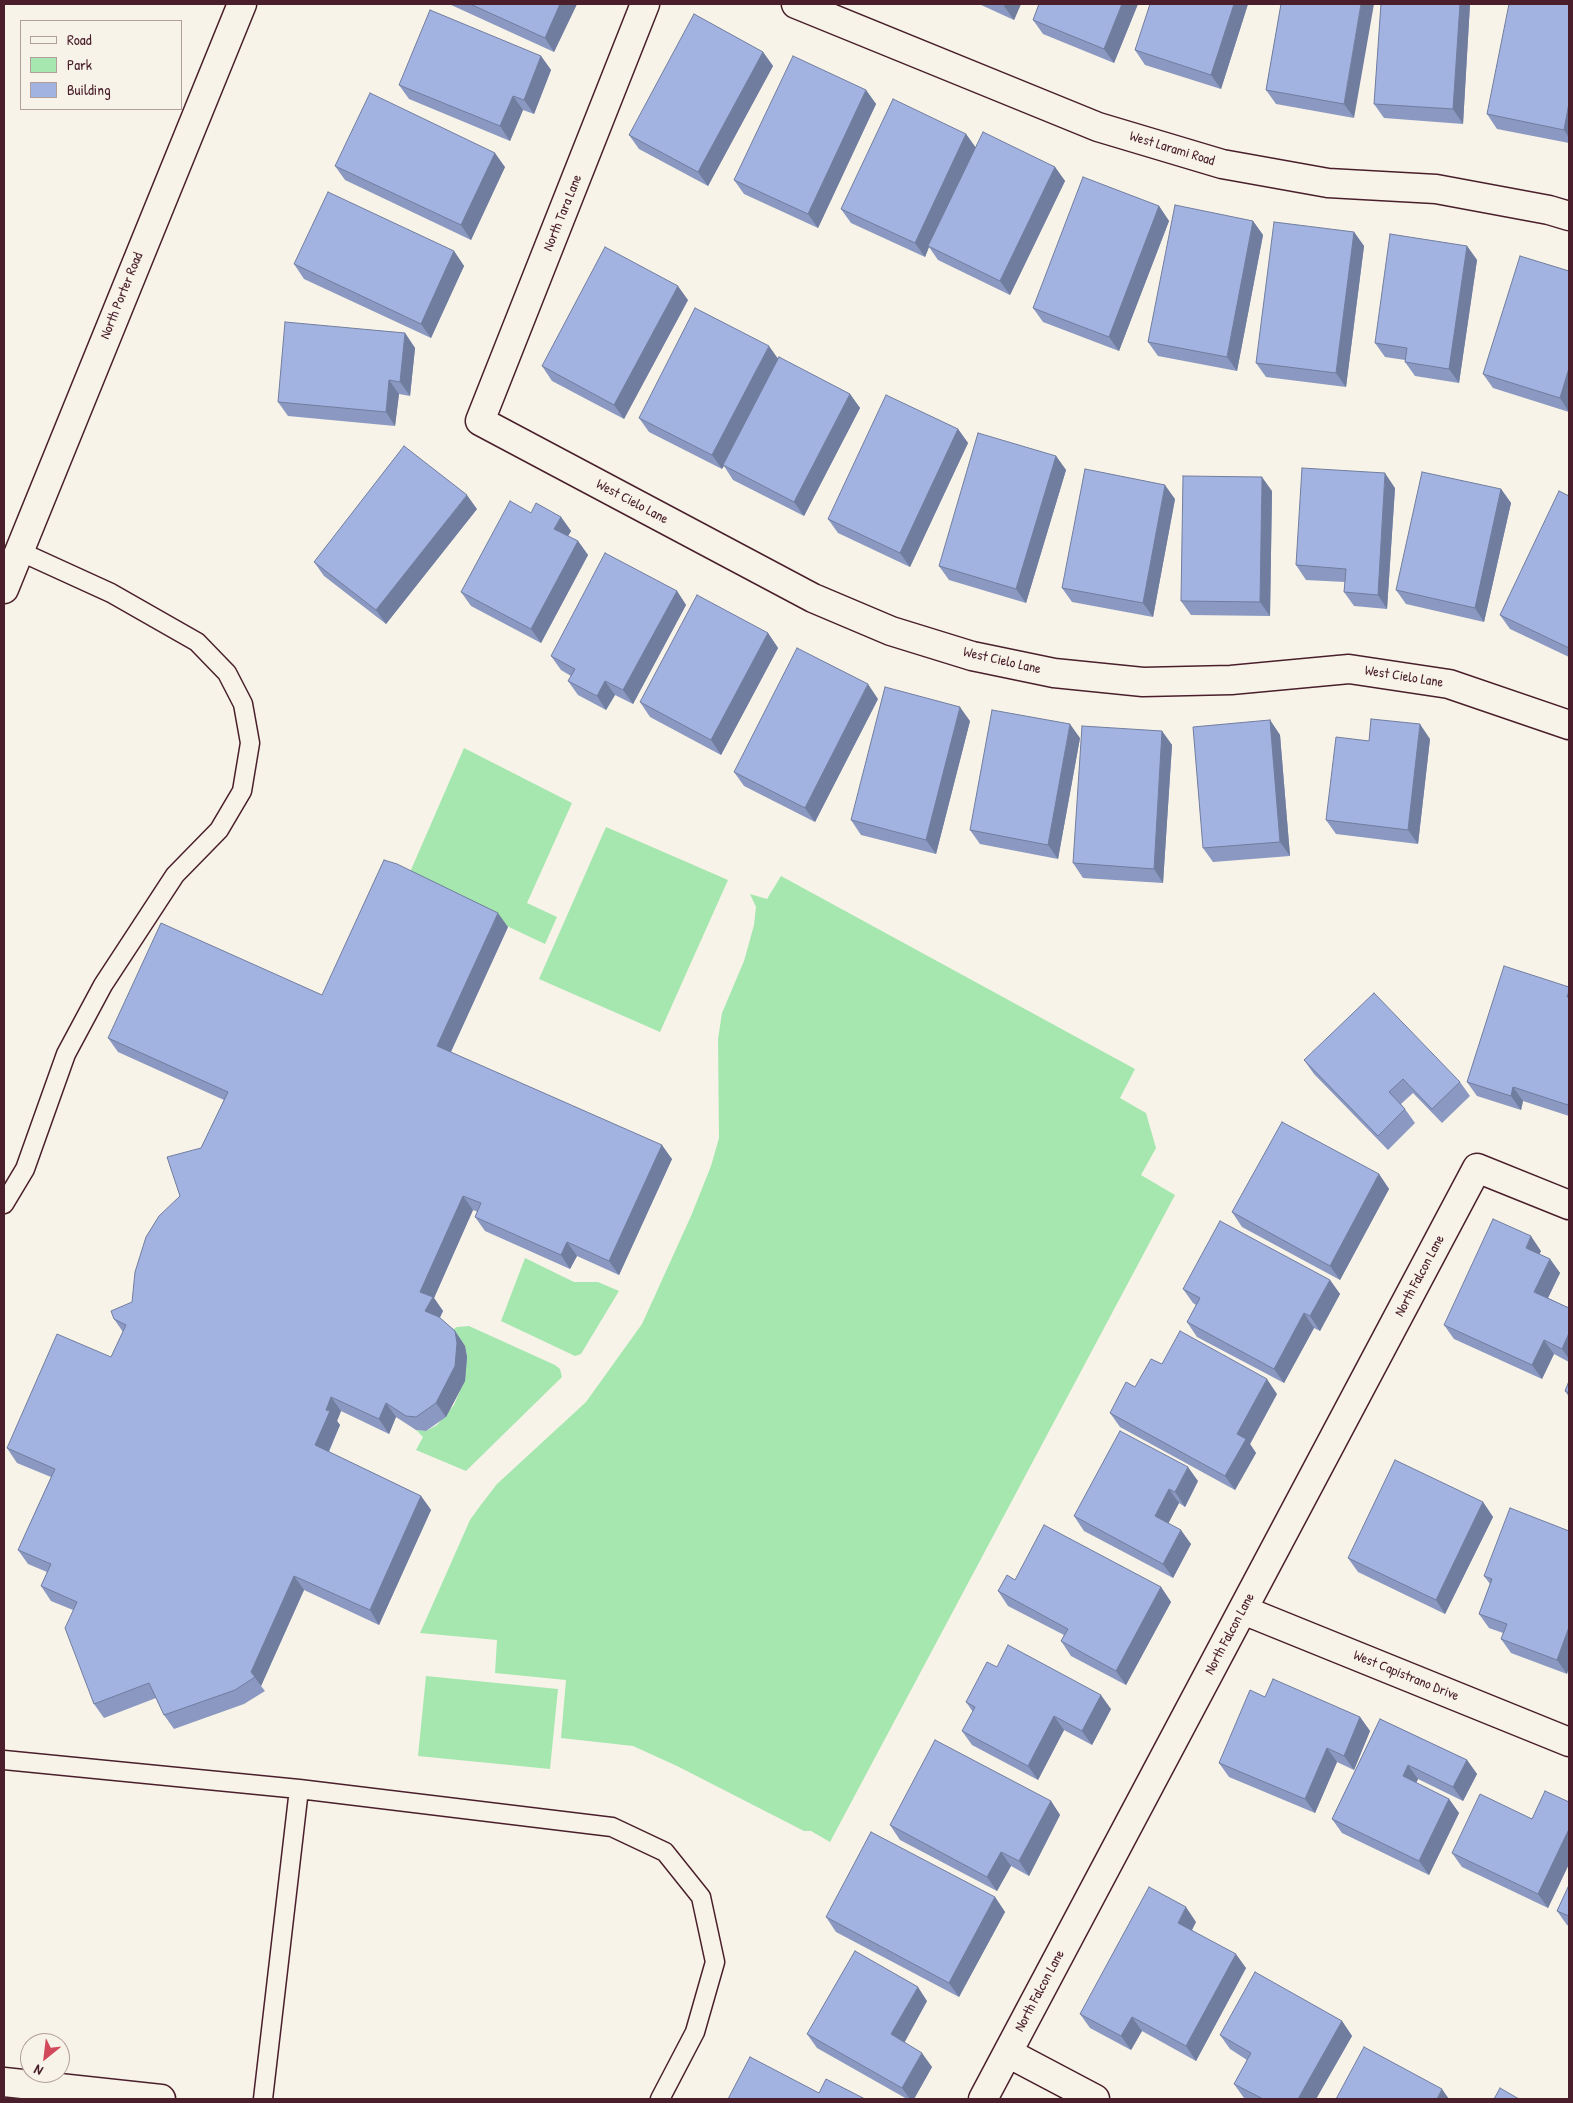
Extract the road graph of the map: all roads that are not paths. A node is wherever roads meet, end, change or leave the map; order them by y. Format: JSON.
{"nodes":[{"id":1,"x":242,"y":4,"type":"edge"},
{"id":2,"x":645,"y":4,"type":"edge"},
{"id":3,"x":796,"y":4,"type":"edge"},
{"id":4,"x":1569,"y":216,"type":"edge"},
{"id":5,"x":480,"y":421,"type":"joint"},
{"id":6,"x":19,"y":551,"type":"junction"},
{"id":7,"x":4,"y":589,"type":"edge"},
{"id":8,"x":1569,"y":725,"type":"edge"},
{"id":9,"x":4,"y":1204,"type":"edge"},
{"id":10,"x":1569,"y":1205,"type":"edge"},
{"id":11,"x":1243,"y":1610,"type":"junction"},
{"id":12,"x":1569,"y":1742,"type":"edge"},
{"id":13,"x":4,"y":1760,"type":"edge"},
{"id":14,"x":299,"y":1789,"type":"junction"},
{"id":15,"x":1008,"y":2052,"type":"junction"},
{"id":16,"x":4,"y":2082,"type":"edge"},
{"id":17,"x":161,"y":2099,"type":"edge"},
{"id":18,"x":263,"y":2099,"type":"edge"},
{"id":19,"x":660,"y":2099,"type":"edge"},
{"id":20,"x":983,"y":2099,"type":"edge"},
{"id":21,"x":1095,"y":2099,"type":"edge"}],
"edges":[{"from":1,"to":6,"type":"street","name":"North Porter Road"},
{"from":2,"to":5,"type":"street","name":"North Tara Lane"},
{"from":3,"to":4,"type":"street","name":"West Larami Road"},
{"from":5,"to":8,"type":"street","name":"West Cielo Lane"},
{"from":6,"to":7,"type":"street","name":"North Porter Road"},
{"from":6,"to":9,"type":"lane"},
{"from":10,"to":11,"type":"street","name":"North Falcon Lane"},
{"from":11,"to":12,"type":"street","name":"West Capistrano Drive"},
{"from":11,"to":15,"type":"street","name":"North Falcon Lane"},
{"from":13,"to":14,"type":"lane"},
{"from":14,"to":18,"type":"lane"},
{"from":14,"to":19,"type":"lane"},
{"from":15,"to":20,"type":"street","name":"North Falcon Lane"},
{"from":15,"to":21,"type":"street"},
{"from":16,"to":17,"type":"street"}]}
